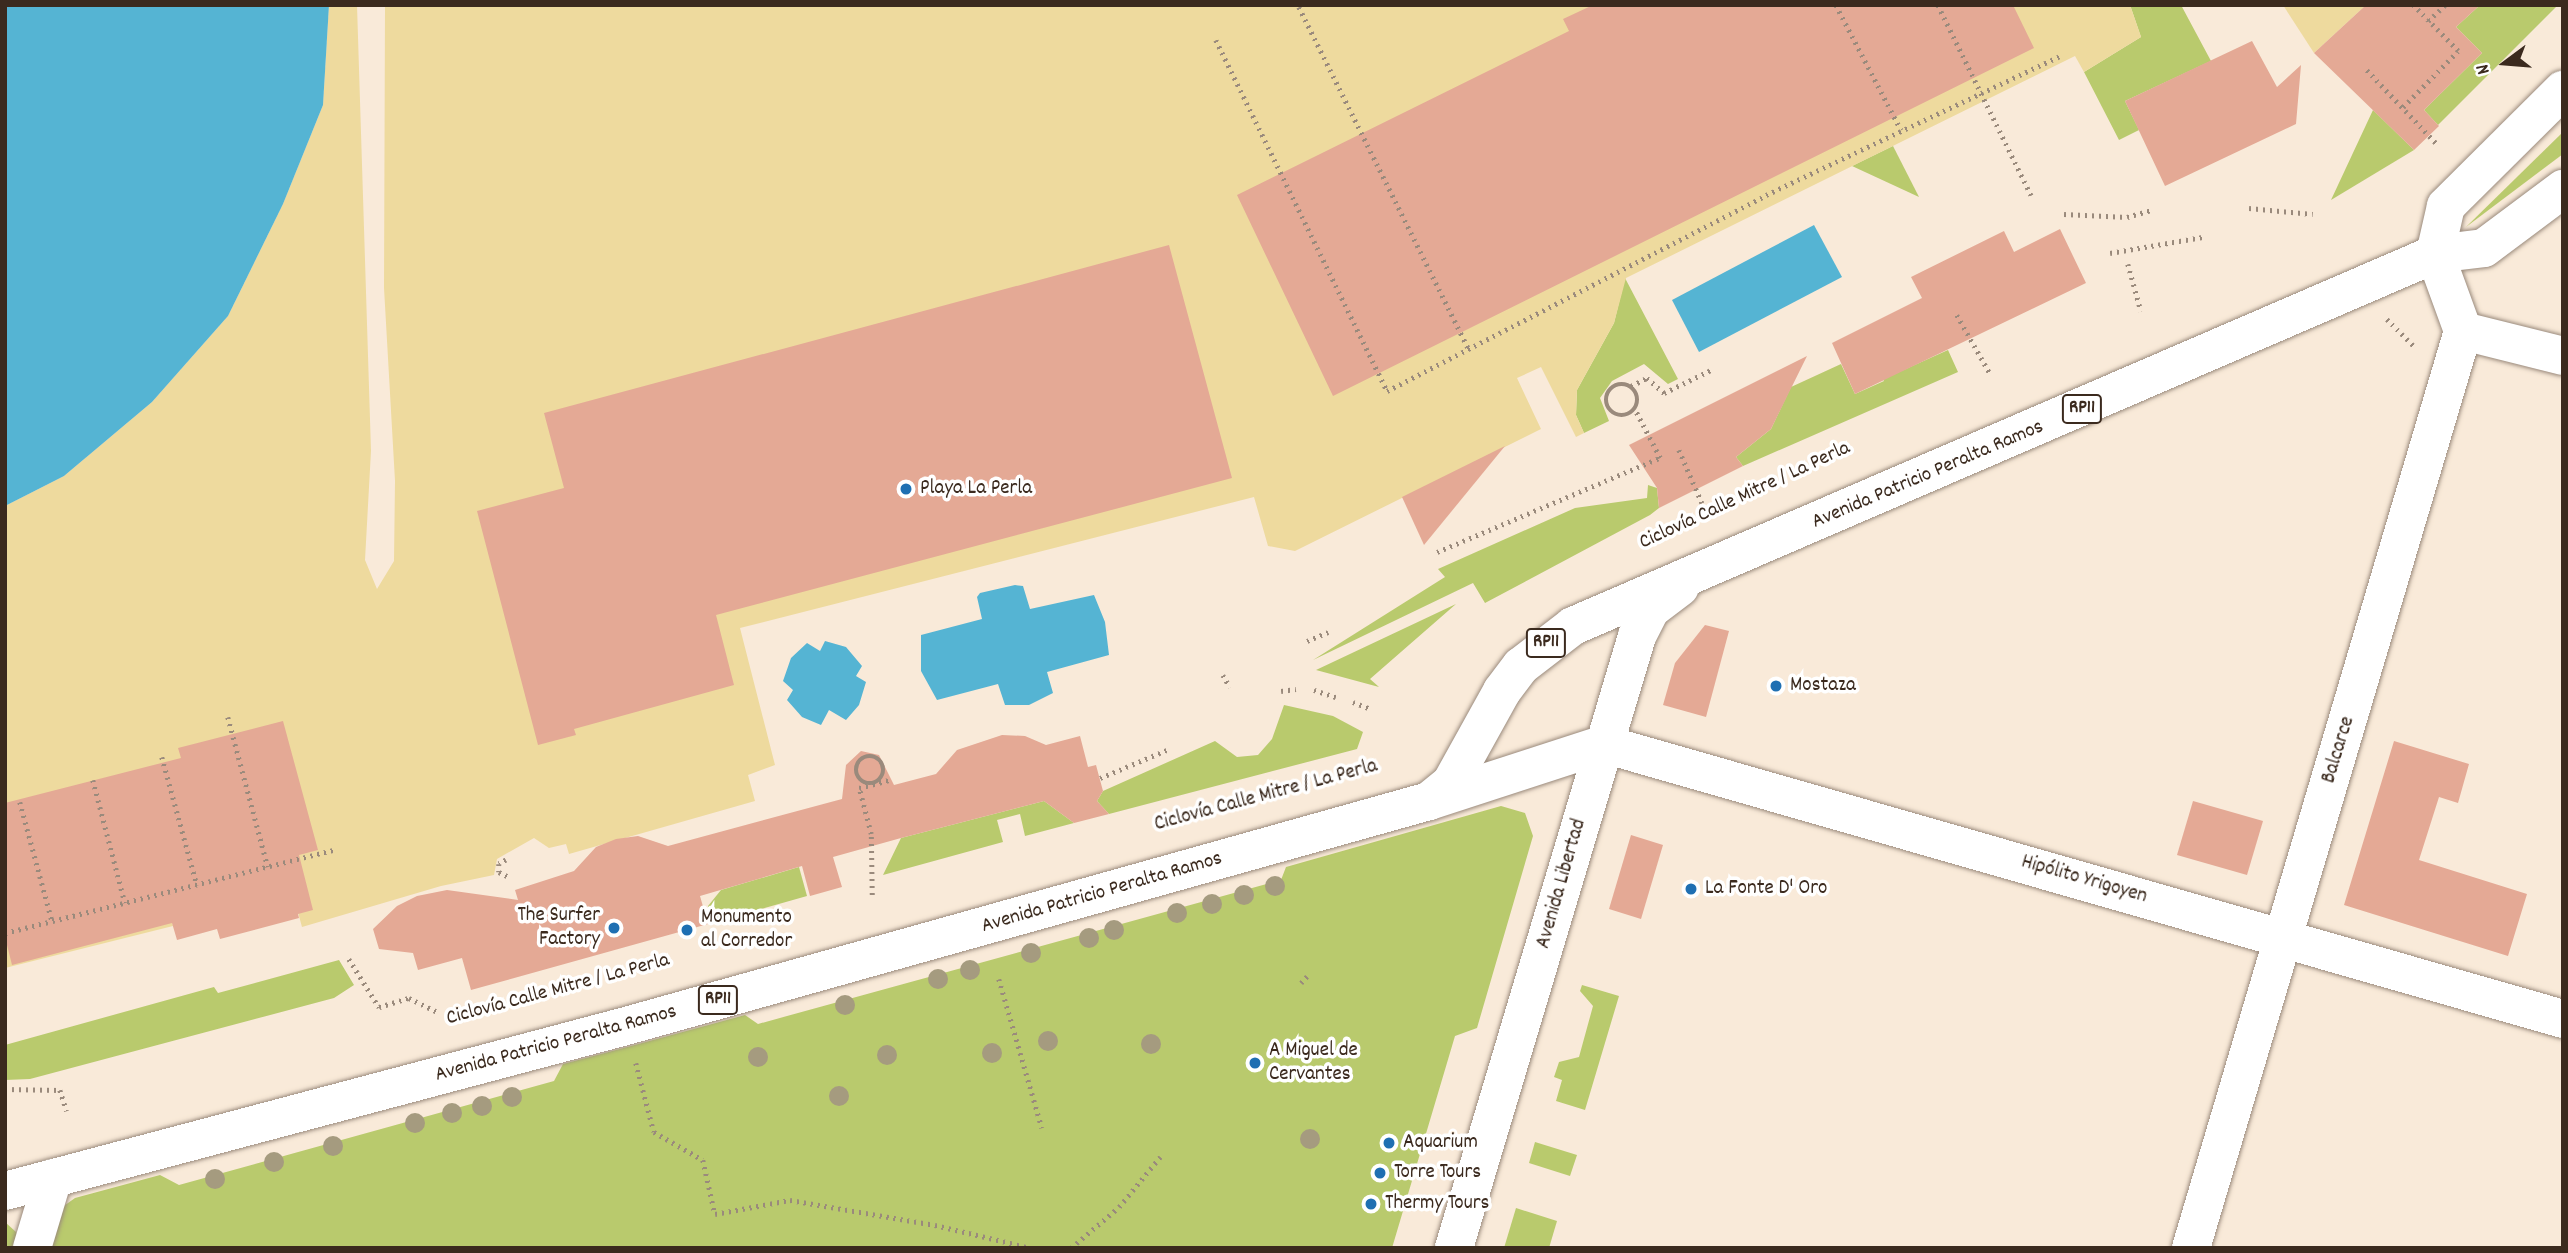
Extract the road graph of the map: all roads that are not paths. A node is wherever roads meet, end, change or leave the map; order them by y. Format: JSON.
{"nodes":[{"id":1,"x":2563,"y":90,"type":"edge"},
{"id":2,"x":2563,"y":190,"type":"edge"},
{"id":3,"x":2435,"y":254,"type":"junction"},
{"id":4,"x":2463,"y":331,"type":"junction"},
{"id":5,"x":2563,"y":356,"type":"edge"},
{"id":6,"x":1728,"y":561,"type":"junction"},
{"id":7,"x":1604,"y":744,"type":"junction"},
{"id":8,"x":1429,"y":801,"type":"junction"},
{"id":9,"x":2284,"y":936,"type":"junction"},
{"id":10,"x":2563,"y":1019,"type":"edge"},
{"id":11,"x":53,"y":1178,"type":"junction"},
{"id":12,"x":5,"y":1191,"type":"edge"},
{"id":13,"x":32,"y":1248,"type":"edge"},
{"id":14,"x":1454,"y":1248,"type":"edge"},
{"id":15,"x":2191,"y":1248,"type":"edge"}],
"edges":[{"from":1,"to":3,"type":"main road"},
{"from":2,"to":3,"type":"main road","name":"Avenida Patricio Peralta Ramos","number":"RP11"},
{"from":3,"to":4,"type":"main road"},
{"from":3,"to":6,"type":"main road","name":"Avenida Patricio Peralta Ramos","number":"RP11"},
{"from":4,"to":5,"type":"main road"},
{"from":4,"to":9,"type":"main road","name":"Balcarce"},
{"from":6,"to":7,"type":"main road","name":"Avenida Libertad","number":"RP11"},
{"from":6,"to":8,"type":"main road","name":"Avenida Patricio Peralta Ramos","number":"RP11"},
{"from":7,"to":8,"type":"main road","name":"Avenida Patricio Peralta Ramos"},
{"from":7,"to":9,"type":"main road","name":"Hipólito Yrigoyen"},
{"from":7,"to":14,"type":"main road","name":"Avenida Libertad","number":"RP11"},
{"from":8,"to":11,"type":"main road","name":"Avenida Patricio Peralta Ramos","number":"RP11"},
{"from":9,"to":10,"type":"main road","name":"Hipólito Yrigoyen"},
{"from":9,"to":15,"type":"main road","name":"Balcarce"},
{"from":11,"to":12,"type":"main road","name":"Avenida Patricio Peralta Ramos","number":"RP11"},
{"from":11,"to":13,"type":"main road"}]}
